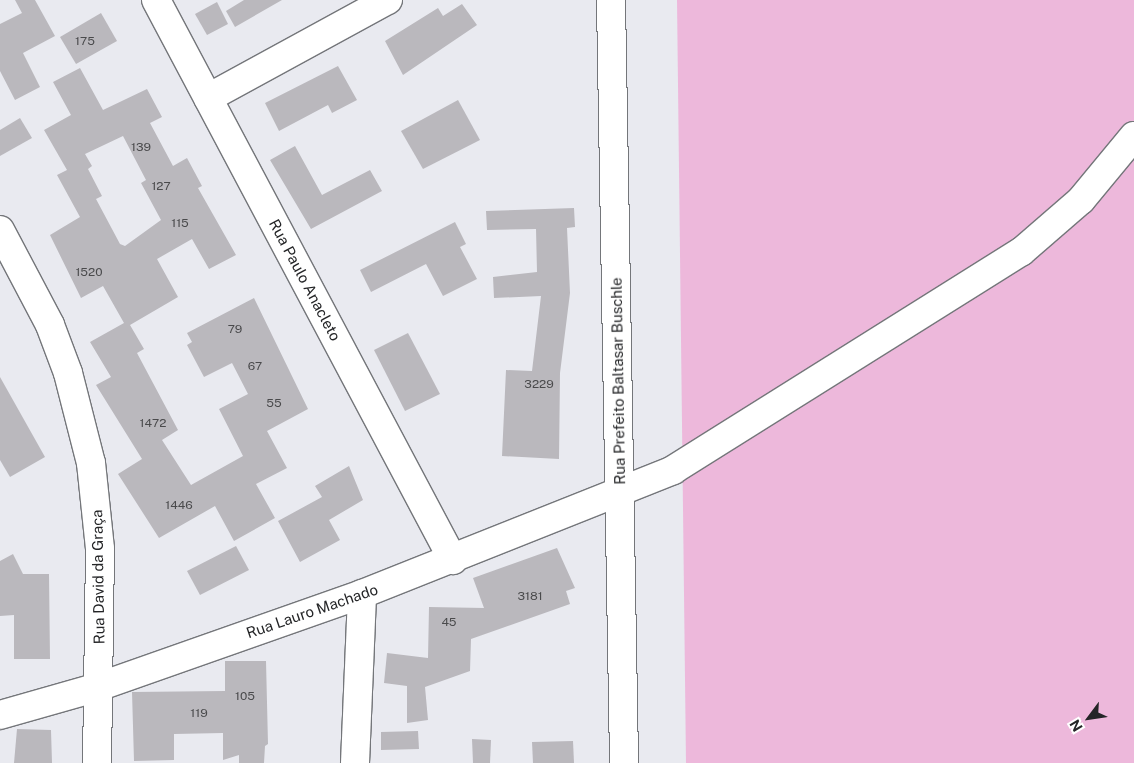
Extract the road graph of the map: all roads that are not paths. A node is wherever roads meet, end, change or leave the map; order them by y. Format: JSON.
{"nodes":[{"id":1,"x":156,"y":0,"type":"edge"},
{"id":2,"x":388,"y":0,"type":"edge"},
{"id":3,"x":611,"y":0,"type":"edge"},
{"id":4,"x":208,"y":98,"type":"junction"},
{"id":5,"x":1134,"y":136,"type":"edge"},
{"id":6,"x":0,"y":230,"type":"edge"},
{"id":7,"x":619,"y":494,"type":"junction"},
{"id":8,"x":453,"y":560,"type":"junction"},
{"id":9,"x":362,"y":594,"type":"junction"},
{"id":10,"x":98,"y":687,"type":"junction"},
{"id":11,"x":0,"y":715,"type":"edge"},
{"id":12,"x":97,"y":763,"type":"edge"},
{"id":13,"x":355,"y":763,"type":"edge"},
{"id":14,"x":624,"y":763,"type":"edge"}],
"edges":[{"from":1,"to":4,"type":"street","name":"Rua Paulo Anacleto"},
{"from":2,"to":4,"type":"street"},
{"from":3,"to":7,"type":"street","name":"Rua Prefeito Baltasar Buschle"},
{"from":4,"to":8,"type":"street","name":"Rua Paulo Anacleto"},
{"from":5,"to":7,"type":"street","name":"Rua Lauro Machado"},
{"from":6,"to":10,"type":"street","name":"Rua David da Graça"},
{"from":7,"to":8,"type":"street","name":"Rua Lauro Machado"},
{"from":7,"to":14,"type":"street","name":"Rua Prefeito Baltasar Buschle"},
{"from":8,"to":9,"type":"street","name":"Rua Lauro Machado"},
{"from":9,"to":10,"type":"street","name":"Rua Lauro Machado"},
{"from":9,"to":13,"type":"street"},
{"from":10,"to":11,"type":"street","name":"Rua Lauro Machado"},
{"from":10,"to":12,"type":"street","name":"Rua David da Graça"}]}
